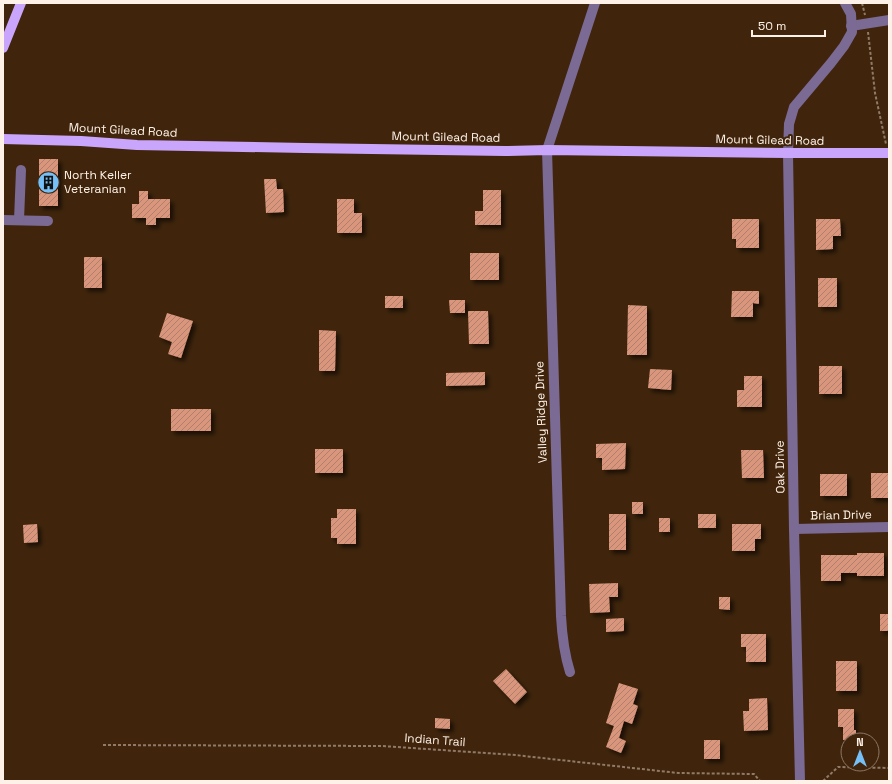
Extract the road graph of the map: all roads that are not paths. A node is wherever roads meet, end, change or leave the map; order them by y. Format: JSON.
{"nodes":[{"id":1,"x":21,"y":3,"type":"edge"},
{"id":2,"x":596,"y":3,"type":"edge"},
{"id":3,"x":845,"y":3,"type":"edge"},
{"id":4,"x":889,"y":20,"type":"edge"},
{"id":5,"x":852,"y":26,"type":"junction"},
{"id":6,"x":3,"y":48,"type":"edge"},
{"id":7,"x":3,"y":139,"type":"edge"},
{"id":8,"x":547,"y":150,"type":"junction"},
{"id":9,"x":788,"y":153,"type":"junction"},
{"id":10,"x":887,"y":153,"type":"edge"},
{"id":11,"x":21,"y":170,"type":"dead end"},
{"id":12,"x":3,"y":220,"type":"edge"},
{"id":13,"x":19,"y":220,"type":"junction"},
{"id":14,"x":48,"y":221,"type":"dead end"},
{"id":15,"x":889,"y":527,"type":"edge"},
{"id":16,"x":794,"y":529,"type":"junction"},
{"id":17,"x":570,"y":672,"type":"dead end"},
{"id":18,"x":800,"y":781,"type":"edge"}],
"edges":[{"from":1,"to":6,"type":"main road"},
{"from":2,"to":8,"type":"street"},
{"from":3,"to":5,"type":"street"},
{"from":4,"to":5,"type":"street"},
{"from":5,"to":9,"type":"street","name":"Oak Drive"},
{"from":7,"to":8,"type":"main road","name":"Mount Gilead Road"},
{"from":8,"to":9,"type":"main road","name":"Mount Gilead Road"},
{"from":8,"to":17,"type":"street","name":"Valley Ridge Drive"},
{"from":9,"to":10,"type":"main road","name":"Mount Gilead Road"},
{"from":9,"to":16,"type":"street","name":"Oak Drive"},
{"from":11,"to":13,"type":"street"},
{"from":12,"to":13,"type":"street"},
{"from":13,"to":14,"type":"street"},
{"from":15,"to":16,"type":"street","name":"Brian Drive"},
{"from":16,"to":18,"type":"street","name":"Oak Drive"}]}
